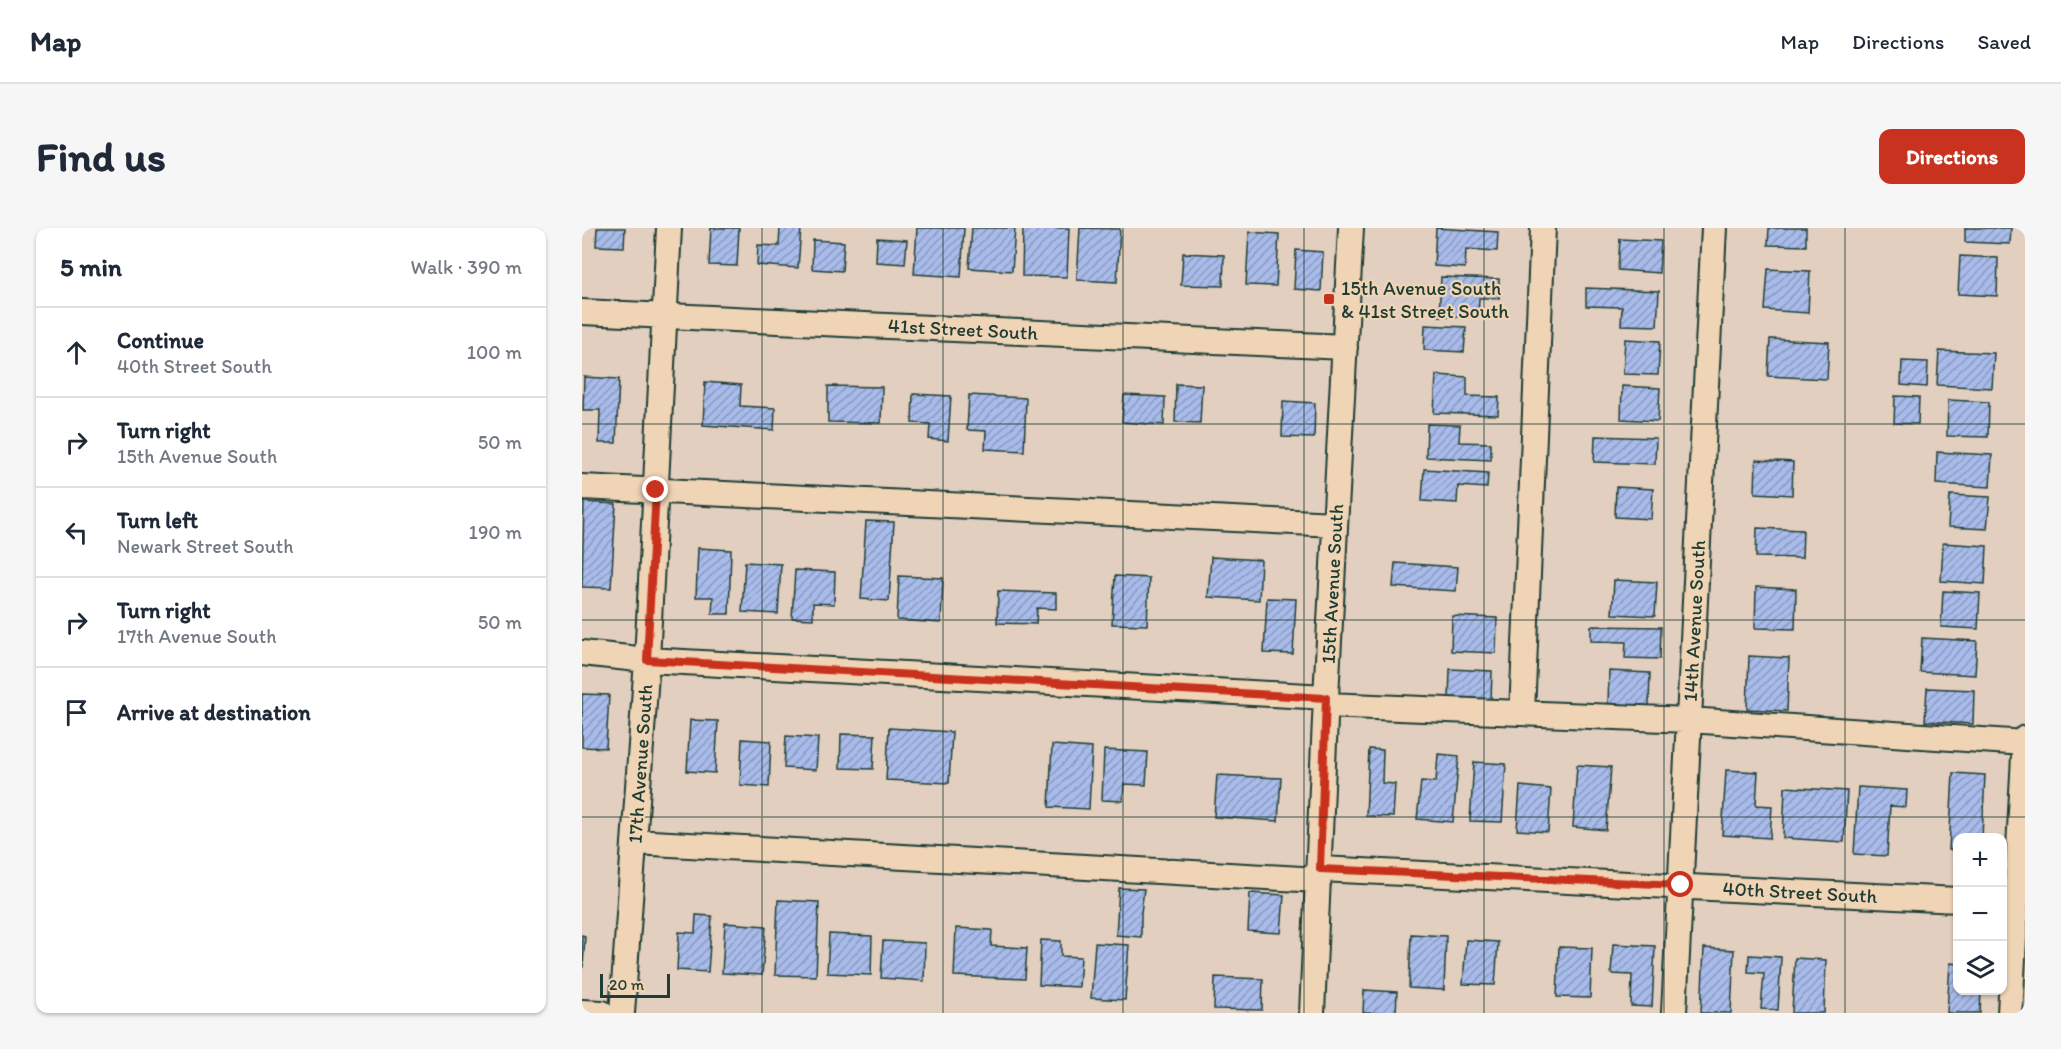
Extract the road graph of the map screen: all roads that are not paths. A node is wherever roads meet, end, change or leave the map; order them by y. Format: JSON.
{"nodes":[{"id":1,"x":669,"y":228,"type":"edge"},
{"id":2,"x":1351,"y":228,"type":"edge"},
{"id":3,"x":1543,"y":228,"type":"edge"},
{"id":4,"x":1714,"y":228,"type":"edge"},
{"id":5,"x":582,"y":312,"type":"edge"},
{"id":6,"x":665,"y":315,"type":"junction"},
{"id":7,"x":1345,"y":347,"type":"junction"},
{"id":8,"x":582,"y":487,"type":"edge"},
{"id":9,"x":656,"y":490,"type":"junction"},
{"id":10,"x":1335,"y":524,"type":"junction"},
{"id":11,"x":582,"y":653,"type":"edge"},
{"id":12,"x":647,"y":660,"type":"junction"},
{"id":13,"x":1326,"y":701,"type":"junction"},
{"id":14,"x":1522,"y":713,"type":"junction"},
{"id":15,"x":1689,"y":720,"type":"junction"},
{"id":16,"x":2025,"y":738,"type":"edge"},
{"id":17,"x":2025,"y":743,"type":"edge"},
{"id":18,"x":634,"y":842,"type":"junction"},
{"id":19,"x":1319,"y":875,"type":"junction"},
{"id":20,"x":1681,"y":885,"type":"junction"},
{"id":21,"x":1953,"y":900,"type":"edge"},
{"id":22,"x":2015,"y":903,"type":"edge"},
{"id":23,"x":582,"y":1012,"type":"edge"},
{"id":24,"x":602,"y":1013,"type":"edge"},
{"id":25,"x":622,"y":1013,"type":"edge"},
{"id":26,"x":1312,"y":1013,"type":"edge"},
{"id":27,"x":1674,"y":1013,"type":"edge"},
{"id":28,"x":2010,"y":1013,"type":"edge"}],
"edges":[{"from":1,"to":6,"type":"street","name":"17th Avenue South"},
{"from":2,"to":7,"type":"street","name":"15th Avenue South"},
{"from":3,"to":14,"type":"street"},
{"from":4,"to":15,"type":"street","name":"14th Avenue South"},
{"from":5,"to":6,"type":"street","name":"41st Street South"},
{"from":6,"to":7,"type":"street","name":"41st Street South"},
{"from":6,"to":9,"type":"street","name":"17th Avenue South"},
{"from":7,"to":10,"type":"street","name":"15th Avenue South"},
{"from":8,"to":9,"type":"street"},
{"from":9,"to":10,"type":"street"},
{"from":9,"to":12,"type":"street","name":"17th Avenue South"},
{"from":10,"to":13,"type":"street","name":"15th Avenue South"},
{"from":11,"to":12,"type":"street"},
{"from":12,"to":13,"type":"street"},
{"from":12,"to":18,"type":"street","name":"17th Avenue South"},
{"from":13,"to":14,"type":"street"},
{"from":13,"to":19,"type":"street","name":"15th Avenue South"},
{"from":14,"to":15,"type":"street"},
{"from":15,"to":17,"type":"street"},
{"from":15,"to":20,"type":"street","name":"14th Avenue South"},
{"from":16,"to":17,"type":"street"},
{"from":17,"to":22,"type":"street"},
{"from":18,"to":19,"type":"street","name":"40th Street South"},
{"from":18,"to":25,"type":"street","name":"17th Avenue South"},
{"from":19,"to":20,"type":"street","name":"40th Street South"},
{"from":19,"to":26,"type":"street","name":"15th Avenue South"},
{"from":20,"to":21,"type":"street","name":"40th Street South"},
{"from":20,"to":27,"type":"street","name":"14th Avenue South"},
{"from":22,"to":28,"type":"street"},
{"from":23,"to":24,"type":"street"}]}
